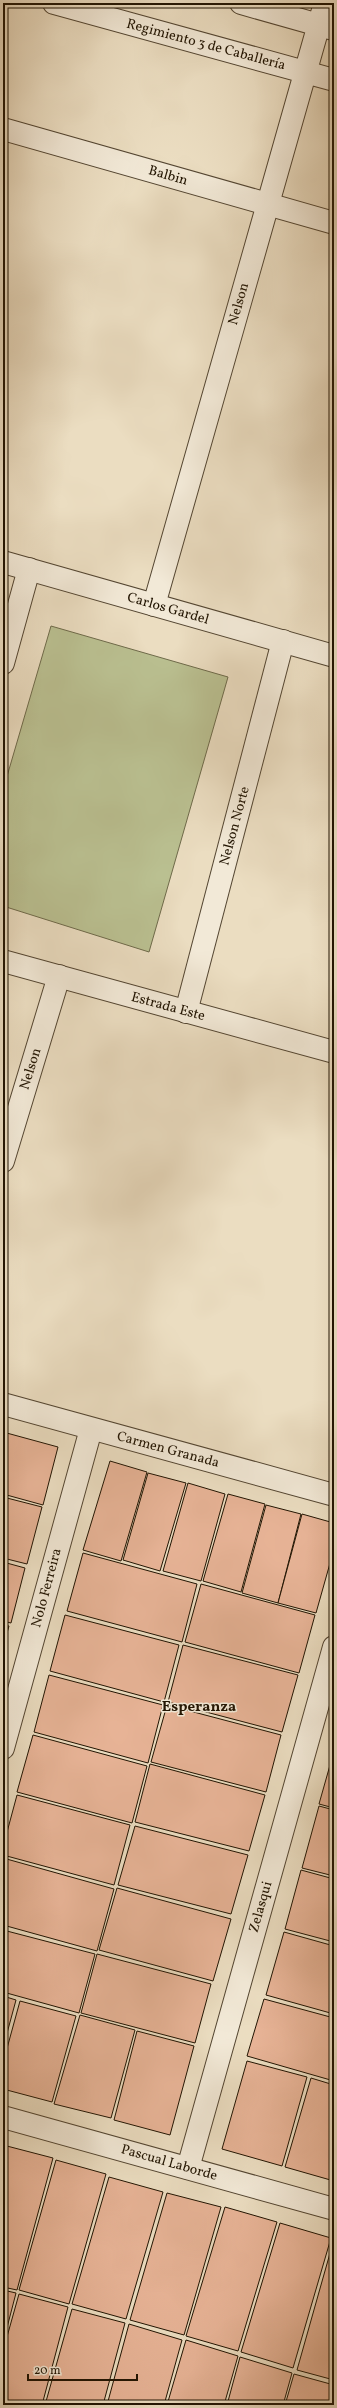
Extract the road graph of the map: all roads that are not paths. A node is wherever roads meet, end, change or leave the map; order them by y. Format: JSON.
{"nodes":[{"id":1,"x":54,"y":3,"type":"edge"},
{"id":2,"x":241,"y":3,"type":"edge"},
{"id":3,"x":325,"y":3,"type":"edge"},
{"id":4,"x":327,"y":27,"type":"edge"},
{"id":5,"x":306,"y":72,"type":"junction"},
{"id":6,"x":334,"y":80,"type":"edge"},
{"id":7,"x":3,"y":129,"type":"edge"},
{"id":8,"x":266,"y":204,"type":"junction"},
{"id":9,"x":334,"y":222,"type":"edge"},
{"id":10,"x":3,"y":562,"type":"edge"},
{"id":11,"x":29,"y":569,"type":"junction"},
{"id":12,"x":154,"y":605,"type":"junction"},
{"id":13,"x":283,"y":641,"type":"junction"},
{"id":14,"x":334,"y":656,"type":"edge"},
{"id":15,"x":3,"y":663,"type":"edge"},
{"id":16,"x":3,"y":961,"type":"edge"},
{"id":17,"x":59,"y":976,"type":"junction"},
{"id":18,"x":186,"y":1012,"type":"junction"},
{"id":19,"x":334,"y":1052,"type":"edge"},
{"id":20,"x":3,"y":1161,"type":"edge"},
{"id":21,"x":3,"y":1404,"type":"edge"},
{"id":22,"x":91,"y":1429,"type":"junction"},
{"id":23,"x":334,"y":1495,"type":"edge"},
{"id":24,"x":334,"y":1647,"type":"edge"},
{"id":25,"x":3,"y":1748,"type":"edge"},
{"id":26,"x":3,"y":2117,"type":"edge"},
{"id":27,"x":188,"y":2168,"type":"junction"},
{"id":28,"x":334,"y":2209,"type":"edge"}],
"edges":[{"from":1,"to":5,"type":"street","name":"Regimiento 3 de Caballería"},
{"from":2,"to":4,"type":"street"},
{"from":3,"to":4,"type":"street","name":"Nelson"},
{"from":4,"to":5,"type":"street","name":"Nelson"},
{"from":5,"to":6,"type":"street","name":"Regimiento 3 de Caballería"},
{"from":5,"to":8,"type":"street","name":"Nelson"},
{"from":7,"to":8,"type":"street","name":"Balbin"},
{"from":8,"to":9,"type":"street","name":"Balbin"},
{"from":8,"to":12,"type":"street","name":"Nelson"},
{"from":10,"to":11,"type":"street","name":"Carlos Gardel"},
{"from":11,"to":12,"type":"street","name":"Carlos Gardel"},
{"from":11,"to":15,"type":"street"},
{"from":12,"to":13,"type":"street","name":"Carlos Gardel"},
{"from":13,"to":14,"type":"street","name":"Carlos Gardel"},
{"from":13,"to":18,"type":"street","name":"Nelson Norte"},
{"from":16,"to":17,"type":"street","name":"Estrada Este"},
{"from":17,"to":18,"type":"street","name":"Estrada Este"},
{"from":17,"to":20,"type":"street","name":"Nelson"},
{"from":18,"to":19,"type":"street","name":"Estrada Este"},
{"from":21,"to":22,"type":"street","name":"Carmen Granada"},
{"from":22,"to":23,"type":"street","name":"Carmen Granada"},
{"from":22,"to":25,"type":"street","name":"Nolo Ferreira"},
{"from":24,"to":27,"type":"street","name":"Zelasqui"},
{"from":26,"to":27,"type":"street","name":"Pascual Laborde"},
{"from":27,"to":28,"type":"street","name":"Pascual Laborde"}]}
